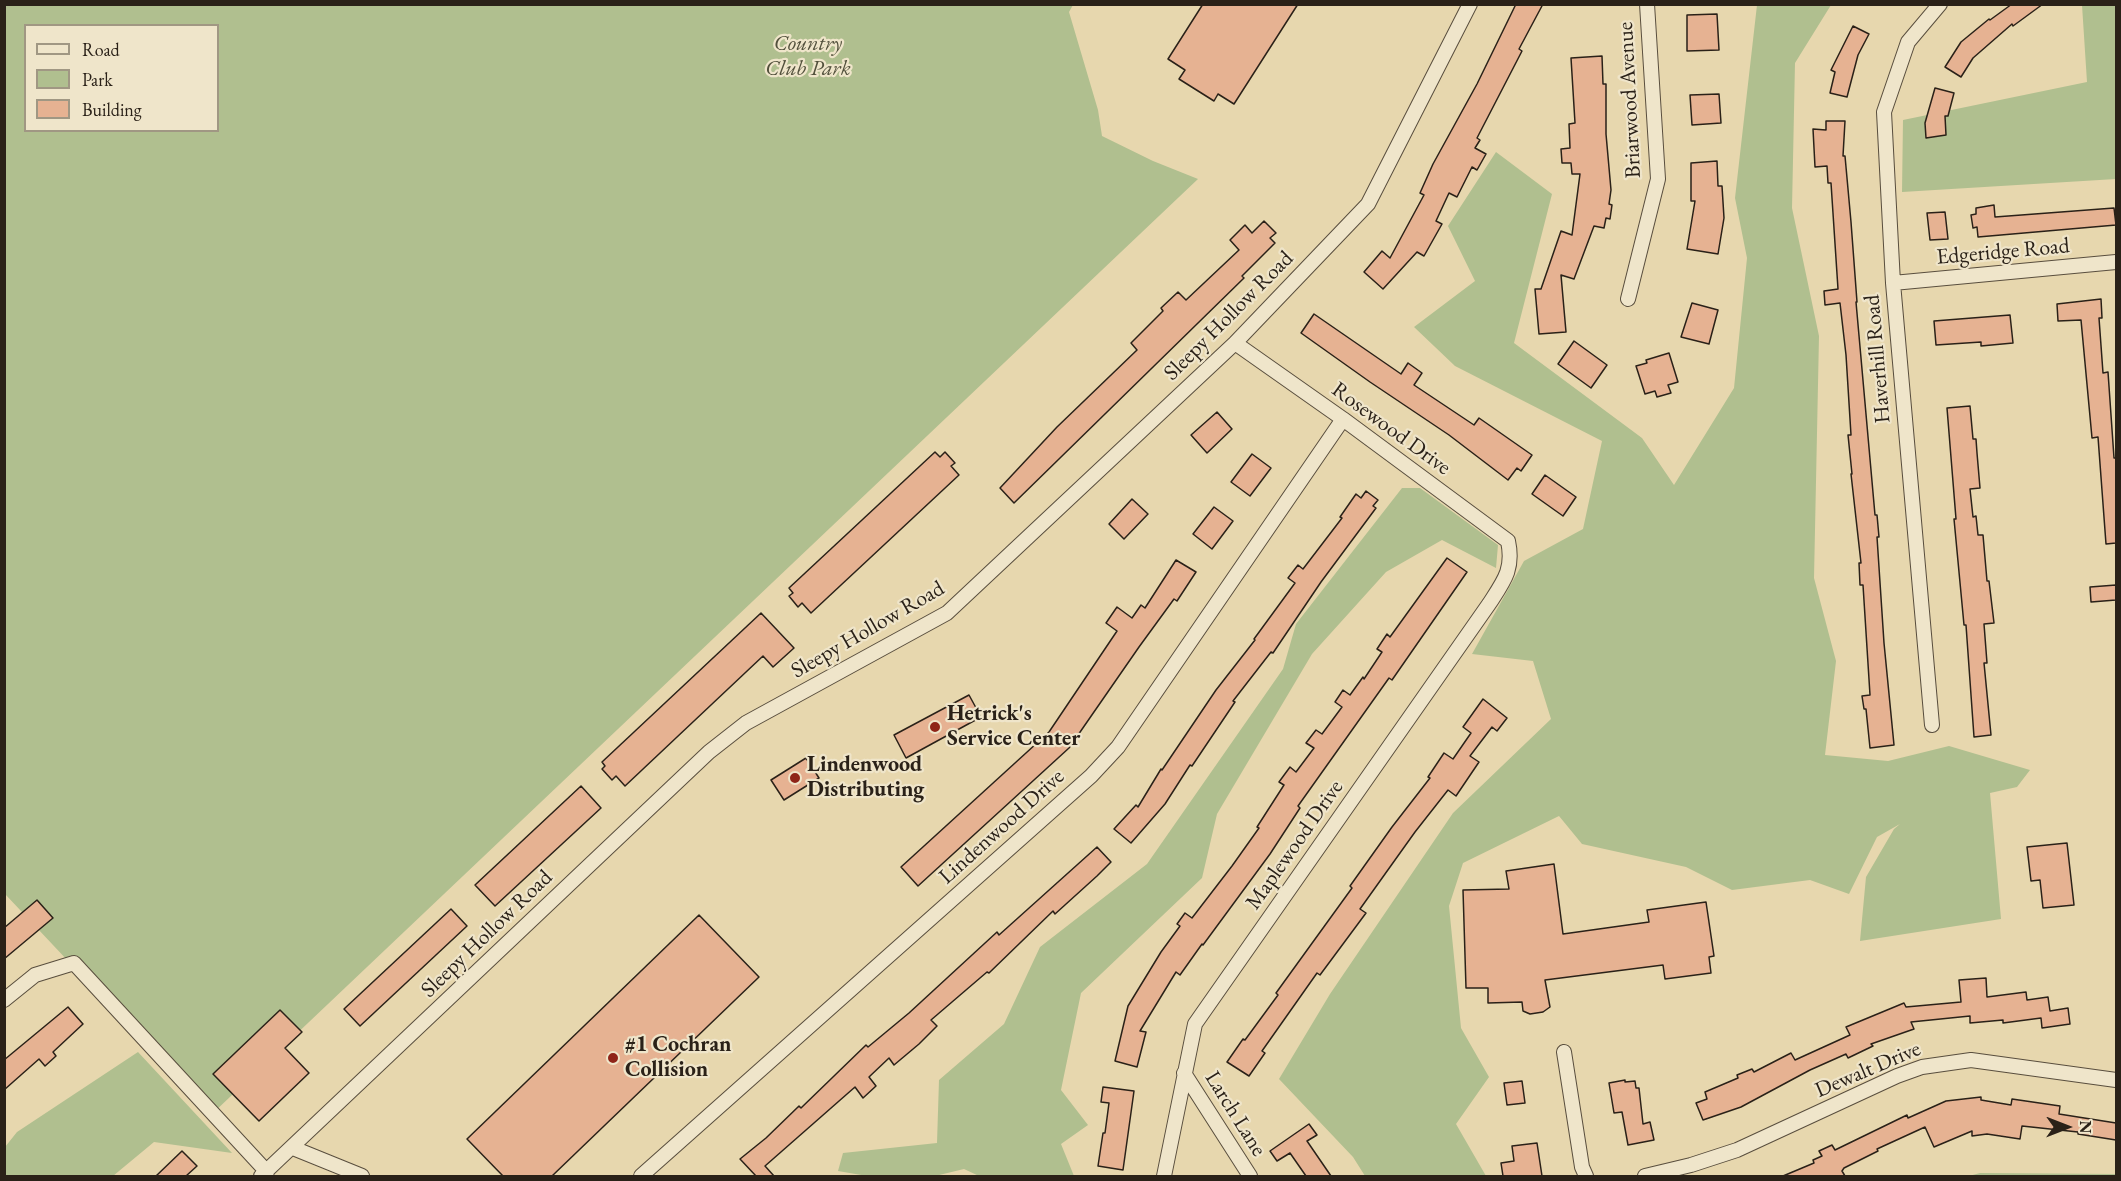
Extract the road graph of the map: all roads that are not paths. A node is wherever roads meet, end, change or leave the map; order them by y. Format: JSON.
{"nodes":[{"id":1,"x":1470,"y":4,"type":"edge"},
{"id":2,"x":1647,"y":4,"type":"edge"},
{"id":3,"x":1940,"y":4,"type":"edge"},
{"id":4,"x":2116,"y":262,"type":"edge"},
{"id":5,"x":1893,"y":283,"type":"junction"},
{"id":6,"x":1628,"y":299,"type":"dead end"},
{"id":7,"x":1235,"y":344,"type":"junction"},
{"id":8,"x":1343,"y":419,"type":"junction"},
{"id":9,"x":1511,"y":558,"type":"joint"},
{"id":10,"x":1932,"y":726,"type":"dead end"},
{"id":11,"x":4,"y":1000,"type":"edge"},
{"id":12,"x":1564,"y":1052,"type":"dead end"},
{"id":13,"x":1184,"y":1073,"type":"junction"},
{"id":14,"x":2116,"y":1080,"type":"edge"},
{"id":15,"x":293,"y":1148,"type":"junction"},
{"id":16,"x":264,"y":1174,"type":"edge"},
{"id":17,"x":362,"y":1176,"type":"edge"},
{"id":18,"x":641,"y":1176,"type":"edge"},
{"id":19,"x":1164,"y":1176,"type":"edge"},
{"id":20,"x":1250,"y":1176,"type":"edge"},
{"id":21,"x":1586,"y":1176,"type":"edge"},
{"id":22,"x":1645,"y":1176,"type":"edge"}],
"edges":[{"from":1,"to":7,"type":"street","name":"Sleepy Hollow Road"},
{"from":2,"to":6,"type":"street","name":"Briarwood Avenue"},
{"from":3,"to":5,"type":"street","name":"Haverhill Road"},
{"from":4,"to":5,"type":"street","name":"Edgeridge Road"},
{"from":5,"to":10,"type":"street","name":"Haverhill Road"},
{"from":7,"to":8,"type":"street","name":"Rosewood Drive"},
{"from":7,"to":15,"type":"street","name":"Sleepy Hollow Road"},
{"from":8,"to":9,"type":"street","name":"Rosewood Drive"},
{"from":8,"to":18,"type":"street","name":"Lindenwood Drive"},
{"from":9,"to":13,"type":"street","name":"Maplewood Drive"},
{"from":11,"to":16,"type":"street"},
{"from":12,"to":21,"type":"street"},
{"from":13,"to":19,"type":"street","name":"Maplewood Drive"},
{"from":13,"to":20,"type":"street","name":"Larch Lane"},
{"from":14,"to":22,"type":"street","name":"Dewalt Drive"},
{"from":15,"to":16,"type":"street","name":"Sleepy Hollow Road"},
{"from":15,"to":17,"type":"street"}]}
